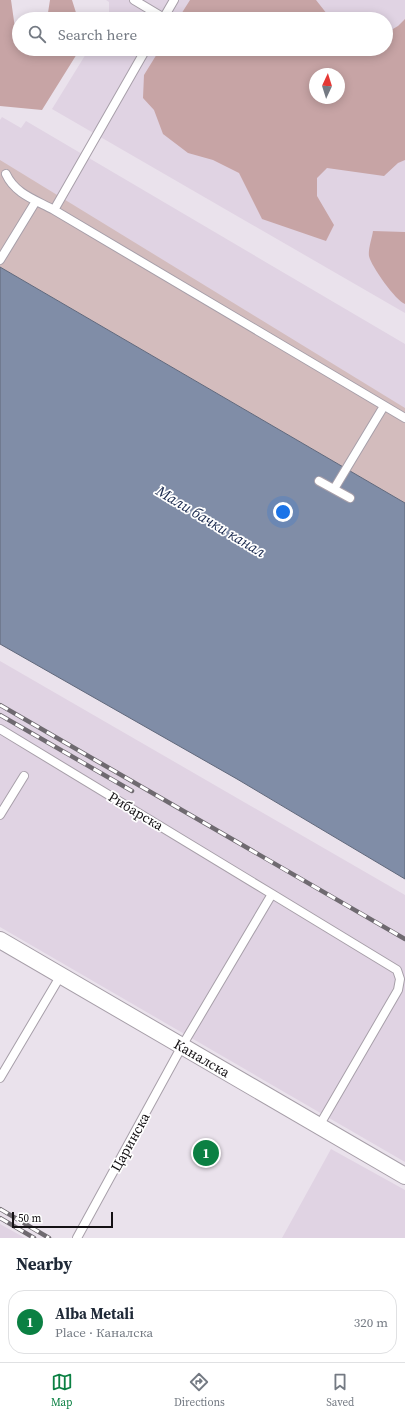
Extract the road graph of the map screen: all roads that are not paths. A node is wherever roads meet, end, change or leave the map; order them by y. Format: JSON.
{"nodes":[{"id":1,"x":134,"y":0,"type":"edge"},
{"id":2,"x":174,"y":0,"type":"edge"},
{"id":3,"x":154,"y":12,"type":"edge"},
{"id":4,"x":167,"y":12,"type":"edge"},
{"id":5,"x":142,"y":56,"type":"edge"},
{"id":6,"x":6,"y":174,"type":"dead end"},
{"id":7,"x":36,"y":201,"type":"junction"},
{"id":8,"x":54,"y":210,"type":"junction"},
{"id":9,"x":0,"y":260,"type":"edge"},
{"id":10,"x":384,"y":406,"type":"junction"},
{"id":11,"x":405,"y":418,"type":"edge"},
{"id":12,"x":319,"y":481,"type":"dead end"},
{"id":13,"x":334,"y":489,"type":"junction"},
{"id":14,"x":350,"y":498,"type":"dead end"},
{"id":15,"x":0,"y":729,"type":"edge"},
{"id":16,"x":24,"y":776,"type":"dead end"},
{"id":17,"x":0,"y":815,"type":"edge"},
{"id":18,"x":272,"y":894,"type":"junction"},
{"id":19,"x":0,"y":940,"type":"edge"},
{"id":20,"x":61,"y":975,"type":"junction"},
{"id":21,"x":182,"y":1046,"type":"junction"},
{"id":22,"x":0,"y":1078,"type":"edge"},
{"id":23,"x":319,"y":1126,"type":"junction"},
{"id":24,"x":405,"y":1176,"type":"edge"},
{"id":25,"x":77,"y":1238,"type":"edge"}],
"edges":[{"from":1,"to":3,"type":"lane"},
{"from":2,"to":4,"type":"lane"},
{"from":5,"to":8,"type":"lane"},
{"from":6,"to":7,"type":"lane"},
{"from":7,"to":8,"type":"lane"},
{"from":7,"to":9,"type":"lane"},
{"from":8,"to":10,"type":"lane"},
{"from":10,"to":11,"type":"lane"},
{"from":10,"to":13,"type":"lane"},
{"from":12,"to":13,"type":"lane"},
{"from":13,"to":14,"type":"lane"},
{"from":15,"to":18,"type":"lane","name":"Рибарска"},
{"from":16,"to":17,"type":"lane"},
{"from":18,"to":21,"type":"lane","name":"Царинска"},
{"from":18,"to":23,"type":"lane","name":"Рибарска"},
{"from":19,"to":20,"type":"street","name":"Каналска"},
{"from":20,"to":21,"type":"street","name":"Каналска"},
{"from":20,"to":22,"type":"lane"},
{"from":21,"to":23,"type":"street","name":"Каналска"},
{"from":21,"to":25,"type":"lane","name":"Царинска"},
{"from":23,"to":24,"type":"street","name":"Каналска"}]}
